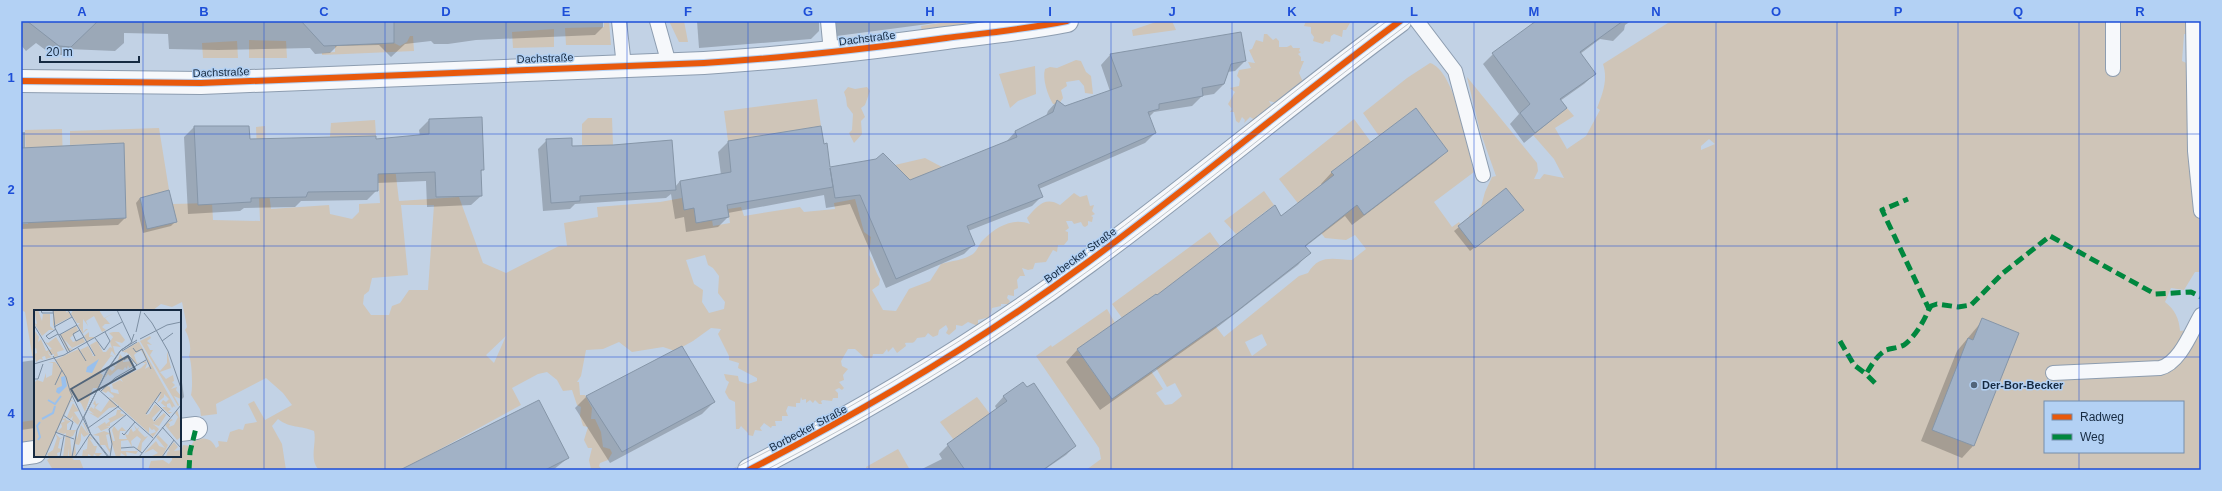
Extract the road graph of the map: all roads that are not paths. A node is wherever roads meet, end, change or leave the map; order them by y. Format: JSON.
{"nodes":[{"id":1,"x":619,"y":21,"type":"edge"},
{"id":2,"x":657,"y":21,"type":"edge"},
{"id":3,"x":828,"y":21,"type":"edge"},
{"id":4,"x":1066,"y":21,"type":"edge"},
{"id":5,"x":1400,"y":21,"type":"edge"},
{"id":6,"x":1417,"y":21,"type":"edge"},
{"id":7,"x":2113,"y":21,"type":"edge"},
{"id":8,"x":2193,"y":21,"type":"edge"},
{"id":9,"x":831,"y":52,"type":"junction"},
{"id":10,"x":669,"y":64,"type":"junction"},
{"id":11,"x":624,"y":66,"type":"junction"},
{"id":12,"x":2113,"y":69,"type":"dead end"},
{"id":13,"x":21,"y":81,"type":"edge"},
{"id":14,"x":1483,"y":175,"type":"dead end"},
{"id":15,"x":2201,"y":211,"type":"edge"},
{"id":16,"x":2201,"y":315,"type":"edge"},
{"id":17,"x":2053,"y":373,"type":"dead end"},
{"id":18,"x":34,"y":452,"type":"edge"},
{"id":19,"x":21,"y":454,"type":"edge"},
{"id":20,"x":749,"y":470,"type":"edge"}],
"edges":[{"from":1,"to":11,"type":"lane"},
{"from":2,"to":10,"type":"lane"},
{"from":3,"to":9,"type":"lane"},
{"from":4,"to":9,"type":"street","name":"Dachstraße"},
{"from":5,"to":20,"type":"street","name":"Borbecker Straße"},
{"from":6,"to":14,"type":"lane"},
{"from":7,"to":12,"type":"lane"},
{"from":8,"to":15,"type":"lane"},
{"from":9,"to":10,"type":"street","name":"Dachstraße"},
{"from":10,"to":11,"type":"street","name":"Dachstraße"},
{"from":11,"to":13,"type":"street","name":"Dachstraße"},
{"from":16,"to":17,"type":"lane"},
{"from":18,"to":19,"type":"street"}]}
